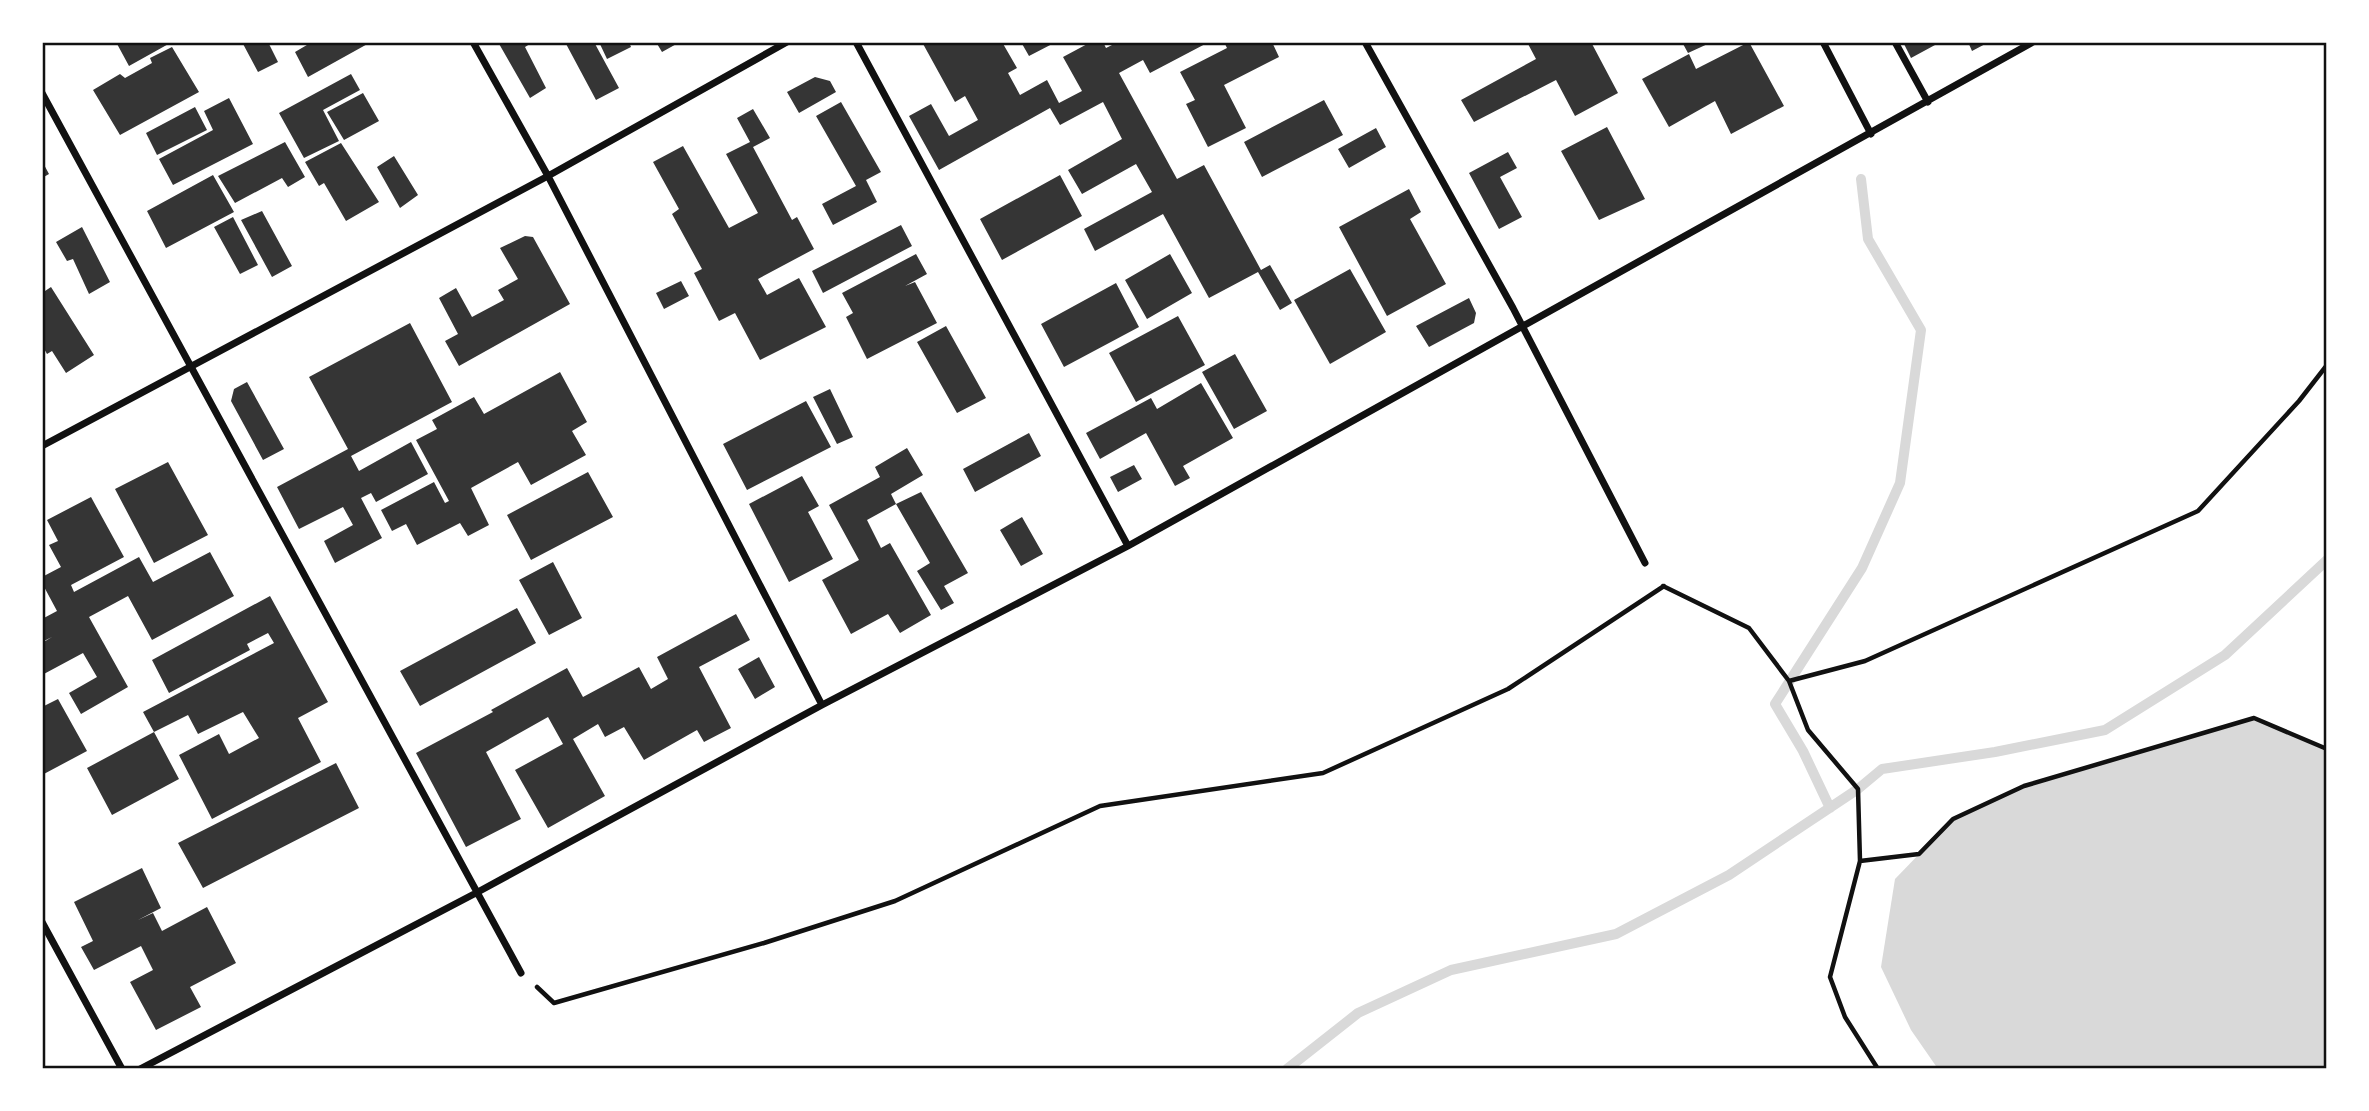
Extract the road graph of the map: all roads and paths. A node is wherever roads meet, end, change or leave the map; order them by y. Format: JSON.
{"nodes":[{"id":1,"x":473,"y":42,"type":"edge"},
{"id":2,"x":788,"y":42,"type":"edge"},
{"id":3,"x":856,"y":42,"type":"edge"},
{"id":4,"x":1365,"y":42,"type":"edge"},
{"id":5,"x":1823,"y":42,"type":"edge"},
{"id":6,"x":1895,"y":42,"type":"edge"},
{"id":7,"x":2033,"y":42,"type":"edge"},
{"id":8,"x":42,"y":93,"type":"edge"},
{"id":9,"x":1928,"y":102,"type":"junction"},
{"id":10,"x":1871,"y":134,"type":"junction"},
{"id":11,"x":548,"y":176,"type":"junction"},
{"id":12,"x":1522,"y":326,"type":"junction"},
{"id":13,"x":2327,"y":365,"type":"edge"},
{"id":14,"x":191,"y":366,"type":"junction"},
{"id":15,"x":42,"y":446,"type":"edge"},
{"id":16,"x":1128,"y":546,"type":"junction"},
{"id":17,"x":1645,"y":563,"type":"joint"},
{"id":18,"x":1664,"y":586,"type":"junction"},
{"id":19,"x":1789,"y":681,"type":"junction"},
{"id":20,"x":822,"y":705,"type":"junction"},
{"id":21,"x":2327,"y":749,"type":"edge"},
{"id":22,"x":1860,"y":861,"type":"junction"},
{"id":23,"x":477,"y":893,"type":"junction"},
{"id":24,"x":42,"y":922,"type":"edge"},
{"id":25,"x":521,"y":973,"type":"joint"},
{"id":26,"x":122,"y":1069,"type":"edge"},
{"id":27,"x":140,"y":1069,"type":"edge"},
{"id":28,"x":1878,"y":1069,"type":"edge"}],
"edges":[{"from":1,"to":11,"type":"street"},
{"from":2,"to":11,"type":"street"},
{"from":3,"to":16,"type":"street"},
{"from":4,"to":12,"type":"street"},
{"from":5,"to":10,"type":"street"},
{"from":6,"to":9,"type":"street"},
{"from":7,"to":9,"type":"street"},
{"from":8,"to":14,"type":"street"},
{"from":9,"to":10,"type":"street"},
{"from":10,"to":12,"type":"street"},
{"from":11,"to":14,"type":"street"},
{"from":11,"to":20,"type":"street"},
{"from":12,"to":16,"type":"street"},
{"from":12,"to":17,"type":"street"},
{"from":13,"to":19,"type":"path"},
{"from":14,"to":15,"type":"street"},
{"from":14,"to":23,"type":"street"},
{"from":16,"to":20,"type":"street"},
{"from":17,"to":18,"type":"path"},
{"from":18,"to":19,"type":"path"},
{"from":18,"to":25,"type":"path"},
{"from":19,"to":22,"type":"path"},
{"from":20,"to":23,"type":"street"},
{"from":21,"to":22,"type":"path"},
{"from":22,"to":28,"type":"path"},
{"from":23,"to":25,"type":"street"},
{"from":23,"to":27,"type":"street"},
{"from":24,"to":26,"type":"street"}]}
